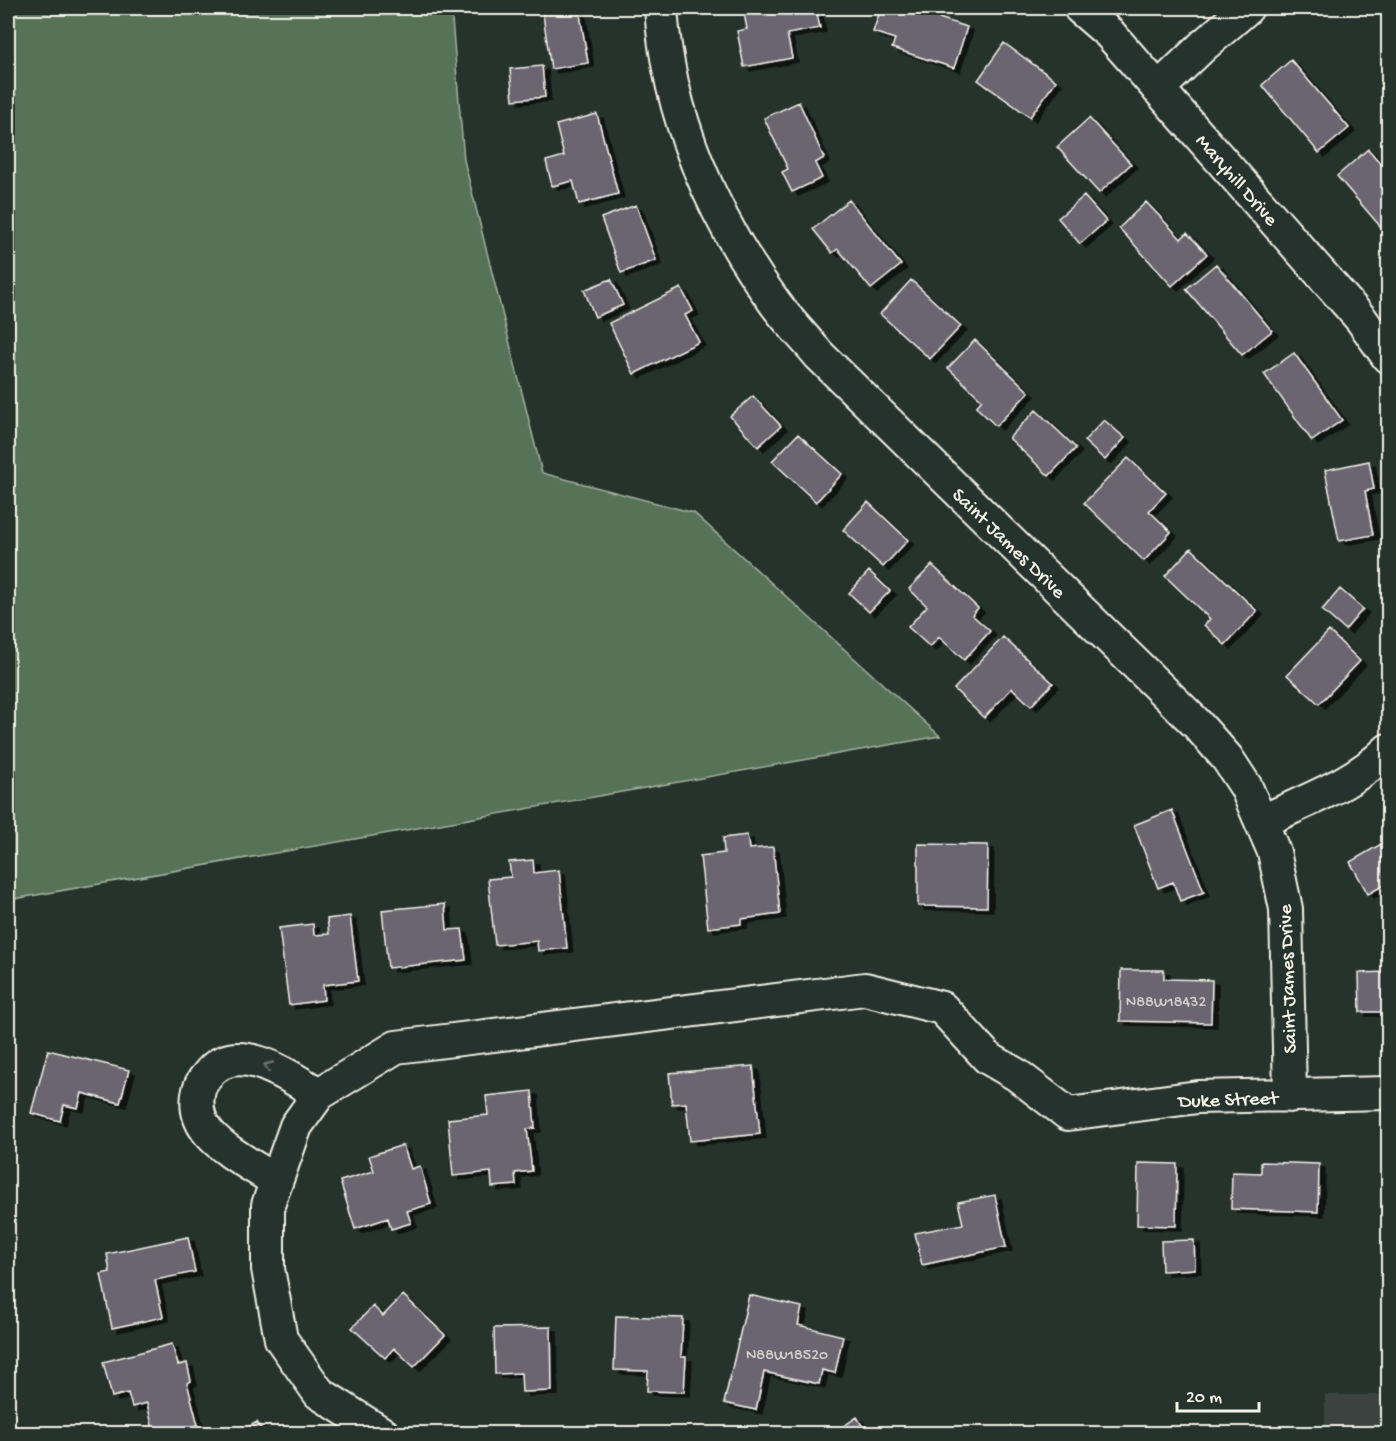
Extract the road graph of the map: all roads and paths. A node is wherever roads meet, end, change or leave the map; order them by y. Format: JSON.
{"nodes":[{"id":1,"x":661,"y":8,"type":"edge"},
{"id":2,"x":1080,"y":8,"type":"edge"},
{"id":3,"x":1247,"y":8,"type":"edge"},
{"id":4,"x":1158,"y":89,"type":"junction"},
{"id":5,"x":1389,"y":357,"type":"edge"},
{"id":6,"x":1389,"y":750,"type":"edge"},
{"id":7,"x":1261,"y":822,"type":"junction"},
{"id":8,"x":1389,"y":1093,"type":"edge"},
{"id":9,"x":319,"y":1094,"type":"junction"},
{"id":10,"x":1290,"y":1095,"type":"junction"},
{"id":11,"x":276,"y":1182,"type":"junction"},
{"id":12,"x":383,"y":1434,"type":"edge"}],
"edges":[{"from":1,"to":7,"type":"street","name":"Saint James Drive"},
{"from":2,"to":4,"type":"street","name":"Maryhill Drive"},
{"from":3,"to":4,"type":"street"},
{"from":4,"to":5,"type":"street","name":"Maryhill Drive"},
{"from":6,"to":7,"type":"street"},
{"from":7,"to":10,"type":"street","name":"Saint James Drive"},
{"from":8,"to":10,"type":"street","name":"Duke Street"},
{"from":9,"to":10,"type":"street","name":"Duke Street"},
{"from":9,"to":11,"type":"street"},
{"from":9,"to":11,"type":"street","one_way":true},
{"from":11,"to":12,"type":"street"}]}
